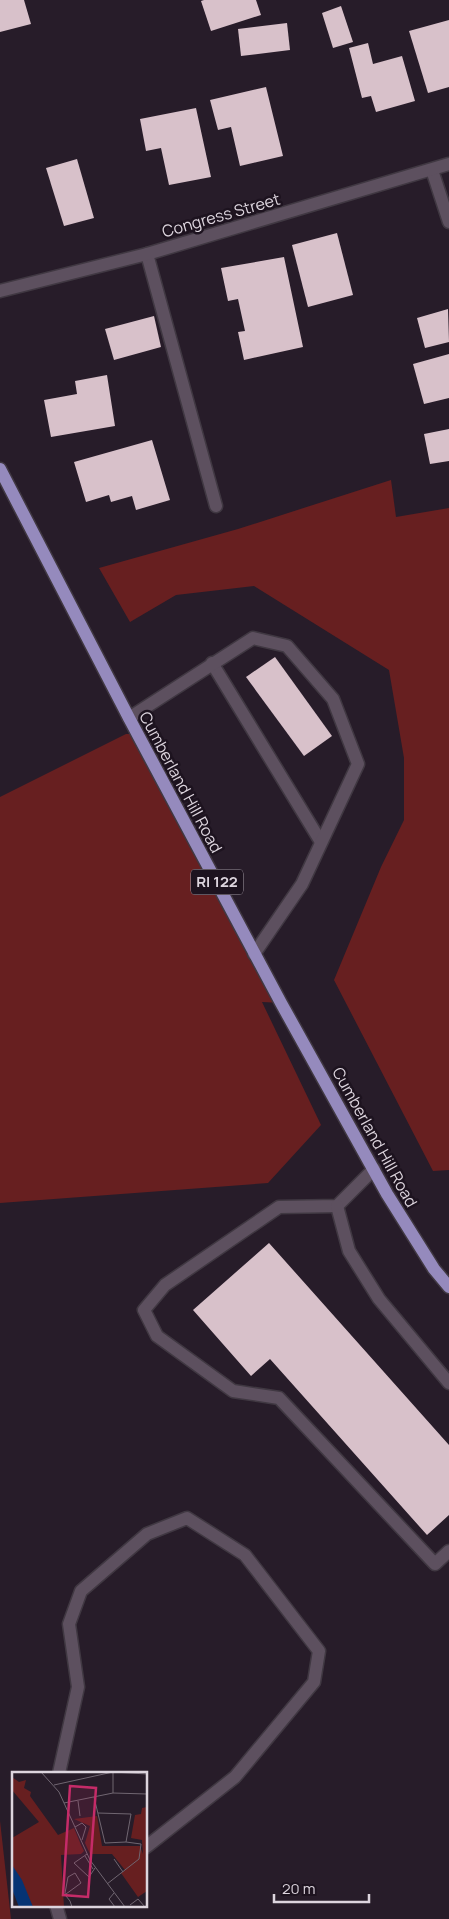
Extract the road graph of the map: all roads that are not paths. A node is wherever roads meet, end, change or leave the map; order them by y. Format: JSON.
{"nodes":[{"id":1,"x":449,"y":164,"type":"edge"},
{"id":2,"x":432,"y":170,"type":"junction"},
{"id":3,"x":449,"y":222,"type":"edge"},
{"id":4,"x":147,"y":254,"type":"junction"},
{"id":5,"x":0,"y":291,"type":"edge"},
{"id":6,"x":0,"y":469,"type":"edge"},
{"id":7,"x":216,"y":506,"type":"dead end"},
{"id":8,"x":212,"y":663,"type":"junction"},
{"id":9,"x":129,"y":718,"type":"junction"},
{"id":10,"x":321,"y":842,"type":"junction"},
{"id":11,"x":254,"y":954,"type":"junction"},
{"id":12,"x":374,"y":1169,"type":"junction"},
{"id":13,"x":337,"y":1206,"type":"junction"},
{"id":14,"x":449,"y":1287,"type":"edge"},
{"id":15,"x":449,"y":1383,"type":"edge"},
{"id":16,"x":449,"y":1551,"type":"edge"},
{"id":17,"x":59,"y":1772,"type":"edge"},
{"id":18,"x":148,"y":1845,"type":"edge"},
{"id":19,"x":56,"y":1906,"type":"edge"},
{"id":20,"x":60,"y":1919,"type":"edge"}],
"edges":[{"from":1,"to":2,"type":"street","name":"Congress Street"},
{"from":2,"to":3,"type":"street"},
{"from":2,"to":4,"type":"street","name":"Congress Street"},
{"from":4,"to":5,"type":"street","name":"Congress Street"},
{"from":4,"to":7,"type":"street"},
{"from":6,"to":9,"type":"main road","name":"Cumberland Hill Road","number":"RI 122"},
{"from":8,"to":9,"type":"street"},
{"from":8,"to":10,"type":"street"},
{"from":8,"to":10,"type":"street"},
{"from":9,"to":11,"type":"main road","name":"Cumberland Hill Road","number":"RI 122"},
{"from":10,"to":11,"type":"street"},
{"from":11,"to":12,"type":"main road","name":"Cumberland Hill Road","number":"RI 122"},
{"from":12,"to":13,"type":"street"},
{"from":12,"to":14,"type":"main road","name":"Cumberland Hill Road","number":"RI 122"},
{"from":13,"to":15,"type":"street"},
{"from":13,"to":16,"type":"street"},
{"from":17,"to":18,"type":"street"},
{"from":19,"to":20,"type":"street"}]}
